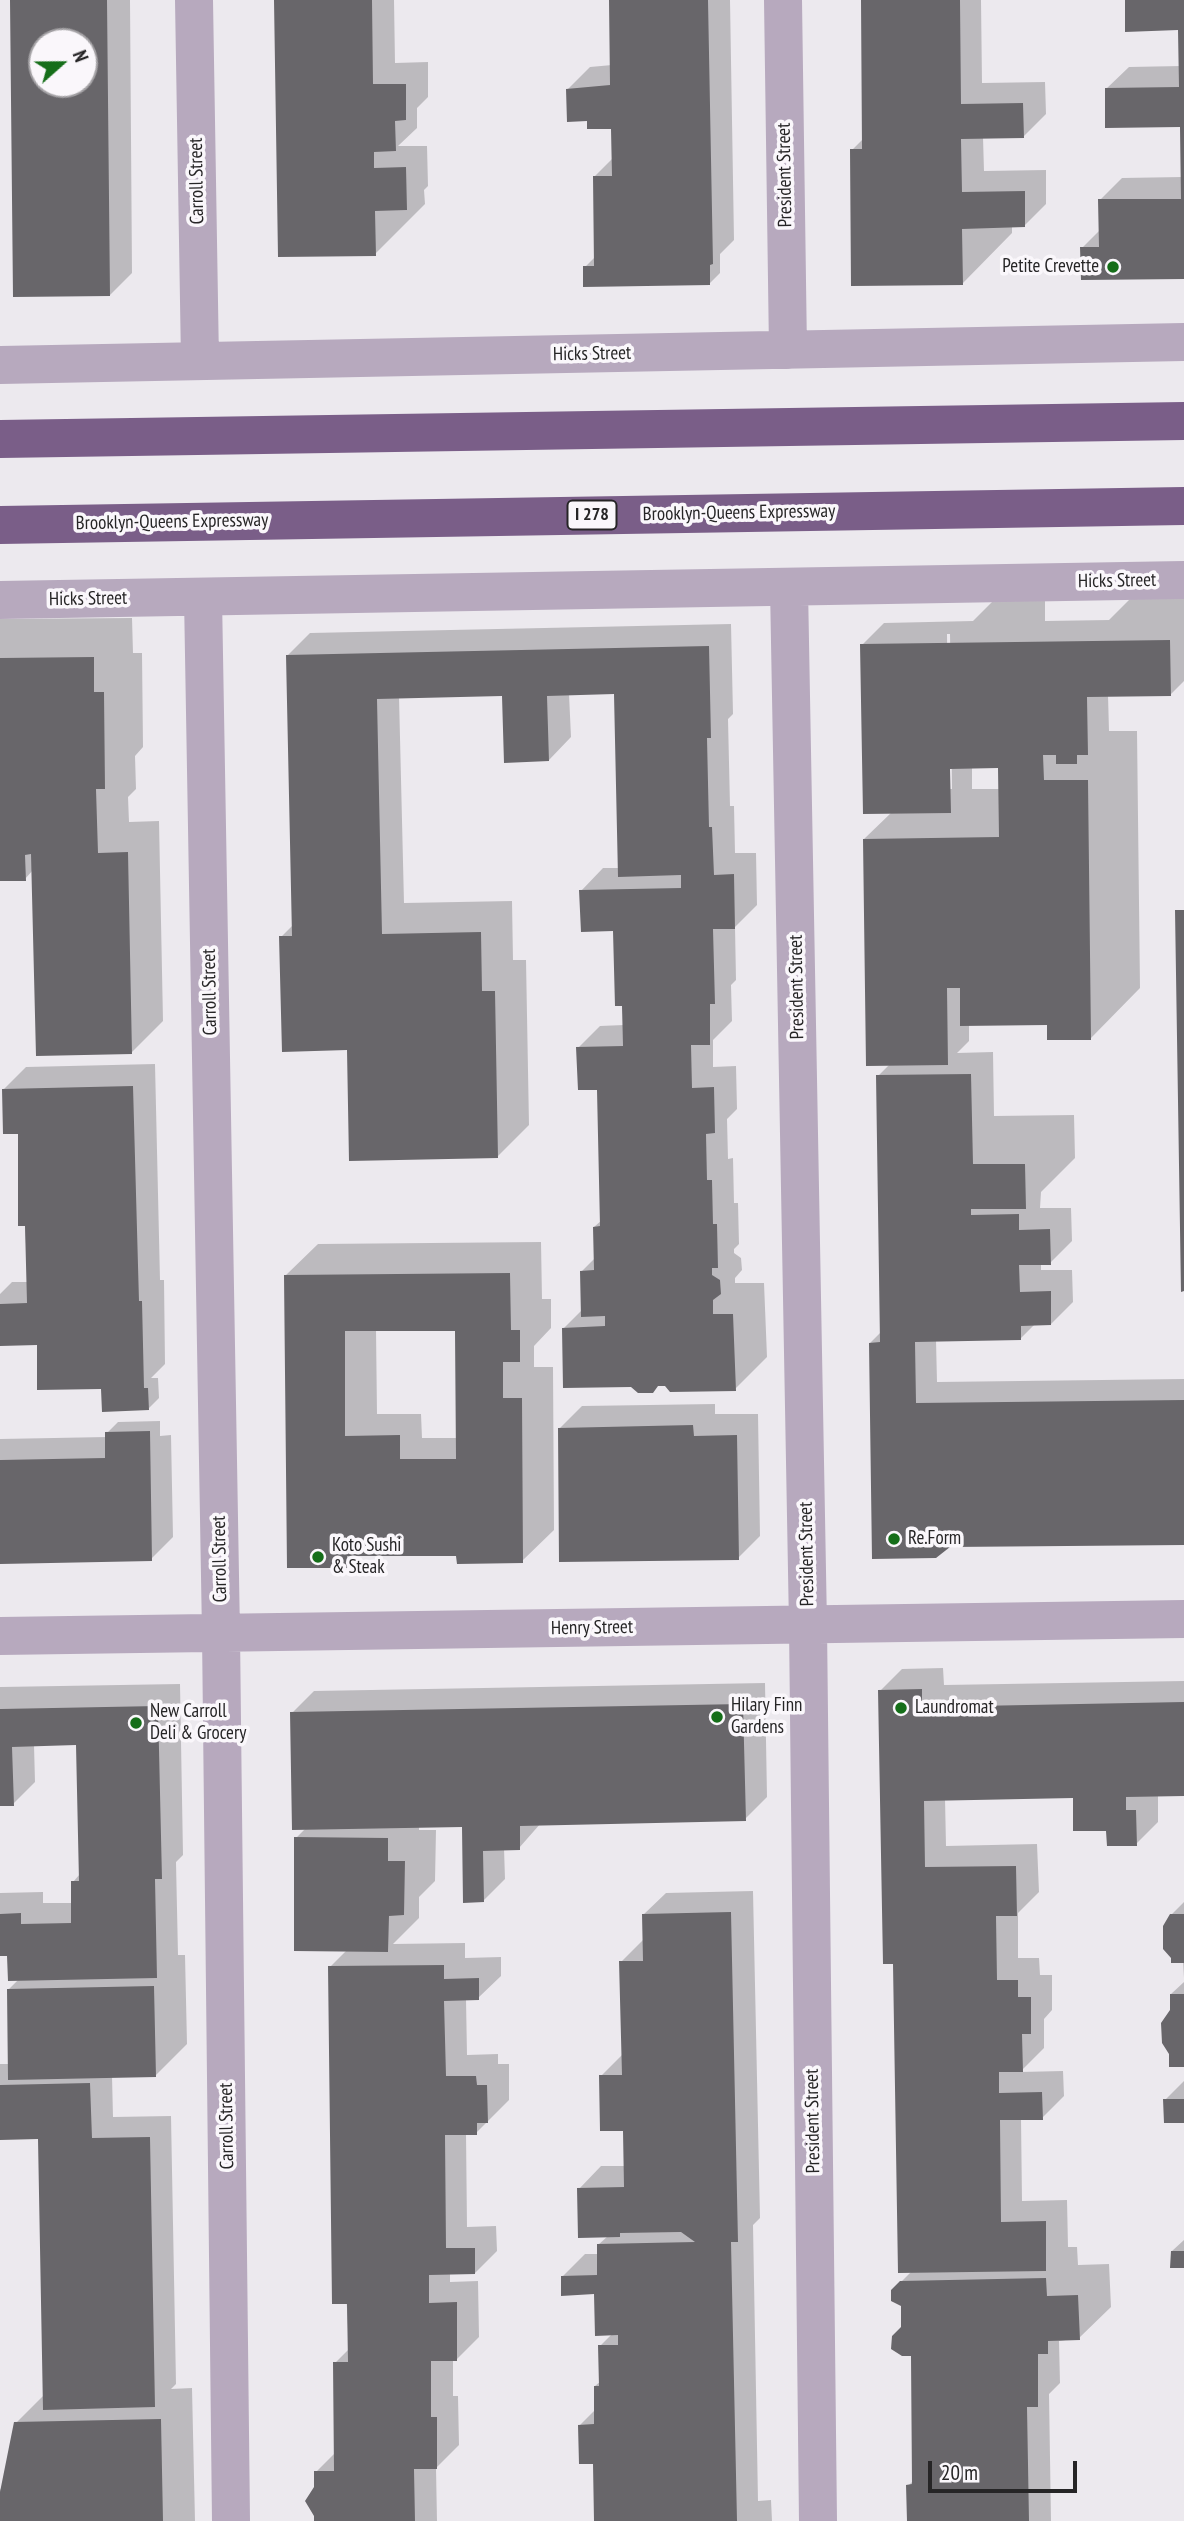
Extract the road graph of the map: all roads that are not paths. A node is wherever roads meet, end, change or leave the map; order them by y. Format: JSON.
{"nodes":[{"id":1,"x":194,"y":0,"type":"edge"},
{"id":2,"x":783,"y":0,"type":"edge"},
{"id":3,"x":1184,"y":342,"type":"edge"},
{"id":4,"x":788,"y":350,"type":"junction"},
{"id":5,"x":200,"y":361,"type":"junction"},
{"id":6,"x":0,"y":365,"type":"edge"},
{"id":7,"x":1184,"y":421,"type":"edge"},
{"id":8,"x":0,"y":439,"type":"edge"},
{"id":9,"x":1184,"y":506,"type":"edge"},
{"id":10,"x":0,"y":525,"type":"edge"},
{"id":11,"x":1184,"y":580,"type":"edge"},
{"id":12,"x":789,"y":587,"type":"junction"},
{"id":13,"x":203,"y":597,"type":"junction"},
{"id":14,"x":0,"y":600,"type":"edge"},
{"id":15,"x":1184,"y":1619,"type":"edge"},
{"id":16,"x":808,"y":1625,"type":"junction"},
{"id":17,"x":221,"y":1633,"type":"junction"},
{"id":18,"x":0,"y":1636,"type":"edge"},
{"id":19,"x":231,"y":2521,"type":"edge"},
{"id":20,"x":818,"y":2521,"type":"edge"}],
"edges":[{"from":1,"to":5,"type":"street","name":"Carroll Street"},
{"from":2,"to":4,"type":"street","name":"President Street"},
{"from":3,"to":4,"type":"street","name":"Hicks Street"},
{"from":4,"to":5,"type":"street","name":"Hicks Street"},
{"from":5,"to":6,"type":"street","name":"Hicks Street"},
{"from":7,"to":8,"type":"highway"},
{"from":9,"to":10,"type":"highway","name":"Brooklyn-Queens Expressway","number":"I 278"},
{"from":11,"to":12,"type":"street","name":"Hicks Street"},
{"from":12,"to":13,"type":"street","name":"Hicks Street"},
{"from":12,"to":16,"type":"street","name":"President Street"},
{"from":13,"to":14,"type":"street","name":"Hicks Street"},
{"from":13,"to":17,"type":"street","name":"Carroll Street"},
{"from":15,"to":16,"type":"street","name":"Henry Street"},
{"from":16,"to":17,"type":"street","name":"Henry Street"},
{"from":16,"to":20,"type":"street","name":"President Street"},
{"from":17,"to":18,"type":"street","name":"Henry Street"},
{"from":17,"to":19,"type":"street","name":"Carroll Street"}]}
